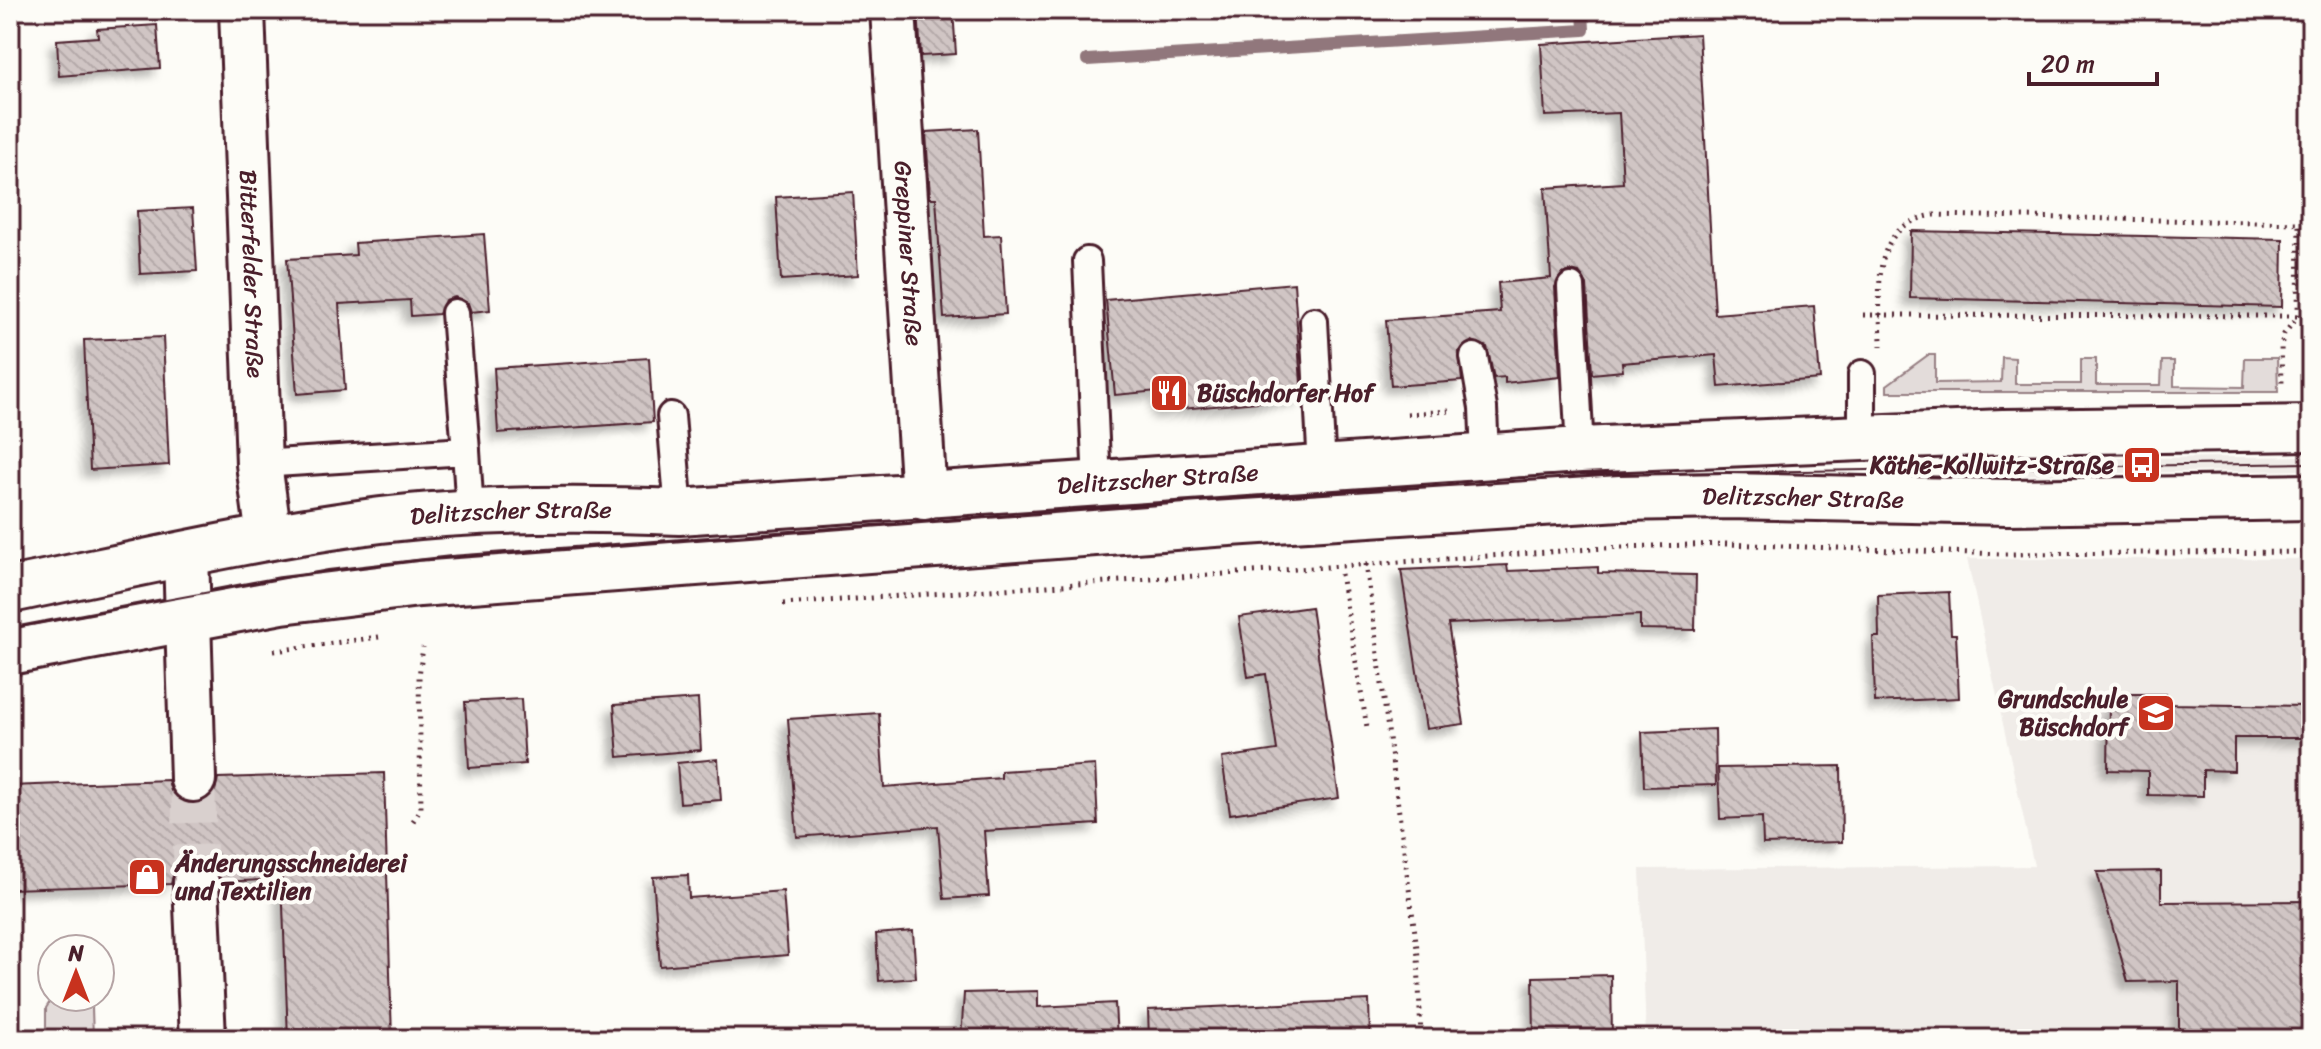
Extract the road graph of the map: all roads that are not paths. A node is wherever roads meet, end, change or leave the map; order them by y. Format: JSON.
{"nodes":[{"id":1,"x":242,"y":10,"type":"edge"},
{"id":2,"x":893,"y":10,"type":"edge"},
{"id":3,"x":1087,"y":261,"type":"dead end"},
{"id":4,"x":1571,"y":287,"type":"dead end"},
{"id":5,"x":455,"y":313,"type":"dead end"},
{"id":6,"x":1314,"y":321,"type":"dead end"},
{"id":7,"x":1474,"y":357,"type":"dead end"},
{"id":8,"x":1862,"y":374,"type":"dead end"},
{"id":9,"x":2297,"y":412,"type":"edge"},
{"id":10,"x":671,"y":416,"type":"dead end"},
{"id":11,"x":1862,"y":440,"type":"junction"},
{"id":12,"x":1580,"y":450,"type":"junction"},
{"id":13,"x":466,"y":451,"type":"junction"},
{"id":14,"x":1485,"y":457,"type":"junction"},
{"id":15,"x":259,"y":464,"type":"junction"},
{"id":16,"x":1322,"y":468,"type":"junction"},
{"id":17,"x":1097,"y":484,"type":"junction"},
{"id":18,"x":924,"y":497,"type":"junction"},
{"id":19,"x":2311,"y":497,"type":"edge"},
{"id":20,"x":2056,"y":502,"type":"junction"},
{"id":21,"x":470,"y":512,"type":"junction"},
{"id":22,"x":679,"y":512,"type":"junction"},
{"id":23,"x":2311,"y":517,"type":"edge"},
{"id":24,"x":269,"y":537,"type":"junction"},
{"id":25,"x":186,"y":555,"type":"junction"},
{"id":26,"x":11,"y":585,"type":"edge"},
{"id":27,"x":188,"y":618,"type":"junction"},
{"id":28,"x":10,"y":652,"type":"edge"},
{"id":29,"x":193,"y":779,"type":"tunnel mouth"},
{"id":30,"x":196,"y":883,"type":"tunnel mouth"},
{"id":31,"x":203,"y":1039,"type":"edge"}],
"edges":[{"from":1,"to":15,"type":"main road","name":"Bitterfelder Straße"},
{"from":2,"to":18,"type":"main road","name":"Greppiner Straße"},
{"from":3,"to":17,"type":"lane"},
{"from":4,"to":12,"type":"lane"},
{"from":5,"to":13,"type":"lane"},
{"from":6,"to":16,"type":"lane"},
{"from":7,"to":14,"type":"lane"},
{"from":8,"to":11,"type":"lane"},
{"from":9,"to":11,"type":"main road","name":"Delitzscher Straße"},
{"from":10,"to":22,"type":"lane"},
{"from":11,"to":12,"type":"main road","name":"Delitzscher Straße"},
{"from":12,"to":14,"type":"main road","name":"Delitzscher Straße"},
{"from":13,"to":15,"type":"lane"},
{"from":13,"to":21,"type":"lane"},
{"from":14,"to":16,"type":"main road","name":"Delitzscher Straße"},
{"from":15,"to":24,"type":"main road","name":"Bitterfelder Straße"},
{"from":16,"to":17,"type":"main road","name":"Delitzscher Straße"},
{"from":17,"to":18,"type":"main road","name":"Delitzscher Straße"},
{"from":18,"to":22,"type":"main road","name":"Delitzscher Straße"},
{"from":19,"to":20,"type":"main road","name":"Delitzscher Straße"},
{"from":20,"to":23,"type":"main road"},
{"from":20,"to":27,"type":"main road","name":"Delitzscher Straße"},
{"from":21,"to":22,"type":"main road","name":"Delitzscher Straße"},
{"from":21,"to":24,"type":"main road","name":"Delitzscher Straße"},
{"from":24,"to":25,"type":"main road","name":"Delitzscher Straße"},
{"from":25,"to":26,"type":"main road","name":"Delitzscher Straße"},
{"from":25,"to":27,"type":"main road"},
{"from":27,"to":28,"type":"main road","name":"Delitzscher Straße"},
{"from":27,"to":29,"type":"main road"},
{"from":30,"to":31,"type":"main road"}]}
